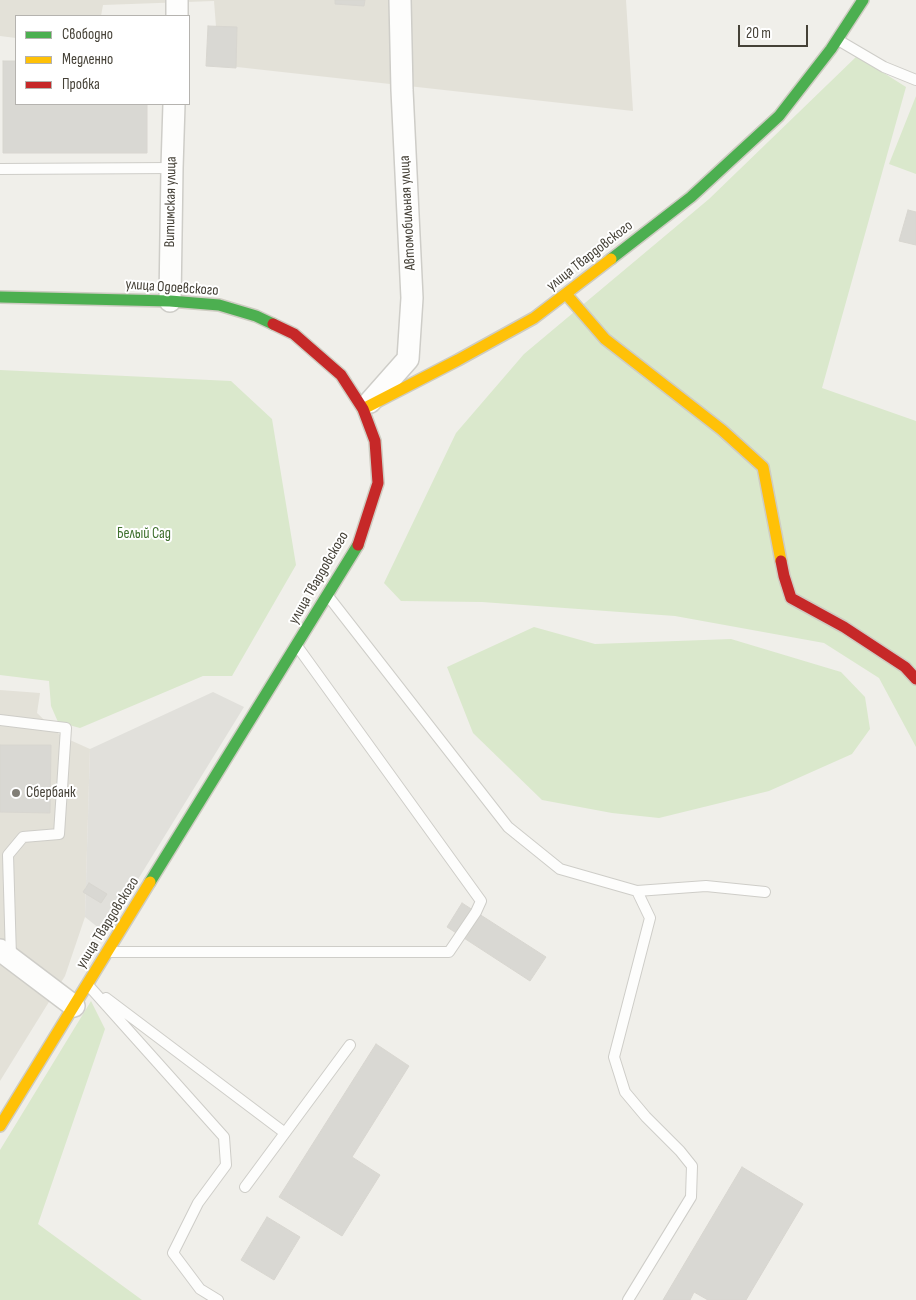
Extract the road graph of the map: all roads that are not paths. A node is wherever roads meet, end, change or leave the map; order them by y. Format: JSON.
{"nodes":[{"id":1,"x":177,"y":0,"type":"edge"},
{"id":2,"x":400,"y":0,"type":"edge"},
{"id":3,"x":863,"y":0,"type":"edge"},
{"id":4,"x":177,"y":15,"type":"edge"},
{"id":5,"x":837,"y":40,"type":"junction"},
{"id":6,"x":916,"y":80,"type":"edge"},
{"id":7,"x":174,"y":105,"type":"edge"},
{"id":8,"x":172,"y":168,"type":"junction"},
{"id":9,"x":0,"y":169,"type":"edge"},
{"id":10,"x":566,"y":294,"type":"junction"},
{"id":11,"x":0,"y":297,"type":"edge"},
{"id":12,"x":170,"y":301,"type":"junction"},
{"id":13,"x":363,"y":409,"type":"junction"},
{"id":14,"x":327,"y":596,"type":"junction"},
{"id":15,"x":296,"y":645,"type":"junction"},
{"id":16,"x":916,"y":679,"type":"edge"},
{"id":17,"x":0,"y":720,"type":"edge"},
{"id":18,"x":637,"y":891,"type":"junction"},
{"id":19,"x":765,"y":892,"type":"dead end"},
{"id":20,"x":107,"y":952,"type":"junction"},
{"id":21,"x":5,"y":954,"type":"edge"},
{"id":22,"x":88,"y":984,"type":"junction"},
{"id":23,"x":74,"y":1006,"type":"junction"},
{"id":24,"x":350,"y":1045,"type":"dead end"},
{"id":25,"x":0,"y":1126,"type":"edge"},
{"id":26,"x":285,"y":1133,"type":"junction"},
{"id":27,"x":245,"y":1187,"type":"dead end"},
{"id":28,"x":218,"y":1300,"type":"edge"},
{"id":29,"x":628,"y":1300,"type":"edge"}],
"edges":[{"from":1,"to":4,"type":"street"},
{"from":2,"to":13,"type":"street","name":"Автомобильная улица"},
{"from":3,"to":5,"type":"street","name":"улица Твардовского"},
{"from":5,"to":6,"type":"lane"},
{"from":5,"to":10,"type":"street","name":"улица Твардовского"},
{"from":7,"to":8,"type":"street","name":"Витимская улица"},
{"from":8,"to":9,"type":"lane"},
{"from":8,"to":12,"type":"street","name":"Витимская улица"},
{"from":10,"to":13,"type":"street","name":"улица Твардовского"},
{"from":10,"to":16,"type":"street"},
{"from":11,"to":12,"type":"street","name":"улица Одоевского"},
{"from":12,"to":13,"type":"street","name":"улица Одоевского"},
{"from":13,"to":14,"type":"street","name":"улица Твардовского"},
{"from":14,"to":15,"type":"street","name":"улица Твардовского"},
{"from":14,"to":18,"type":"lane"},
{"from":15,"to":20,"type":"street","name":"улица Твардовского"},
{"from":15,"to":20,"type":"lane"},
{"from":17,"to":21,"type":"lane"},
{"from":18,"to":19,"type":"lane"},
{"from":18,"to":29,"type":"lane"},
{"from":20,"to":22,"type":"street","name":"улица Твардовского"},
{"from":21,"to":23,"type":"street"},
{"from":22,"to":23,"type":"street","name":"улица Твардовского"},
{"from":22,"to":26,"type":"lane"},
{"from":22,"to":28,"type":"lane"},
{"from":23,"to":25,"type":"street","name":"улица Твардовского"},
{"from":24,"to":26,"type":"lane"},
{"from":26,"to":27,"type":"lane"}]}
